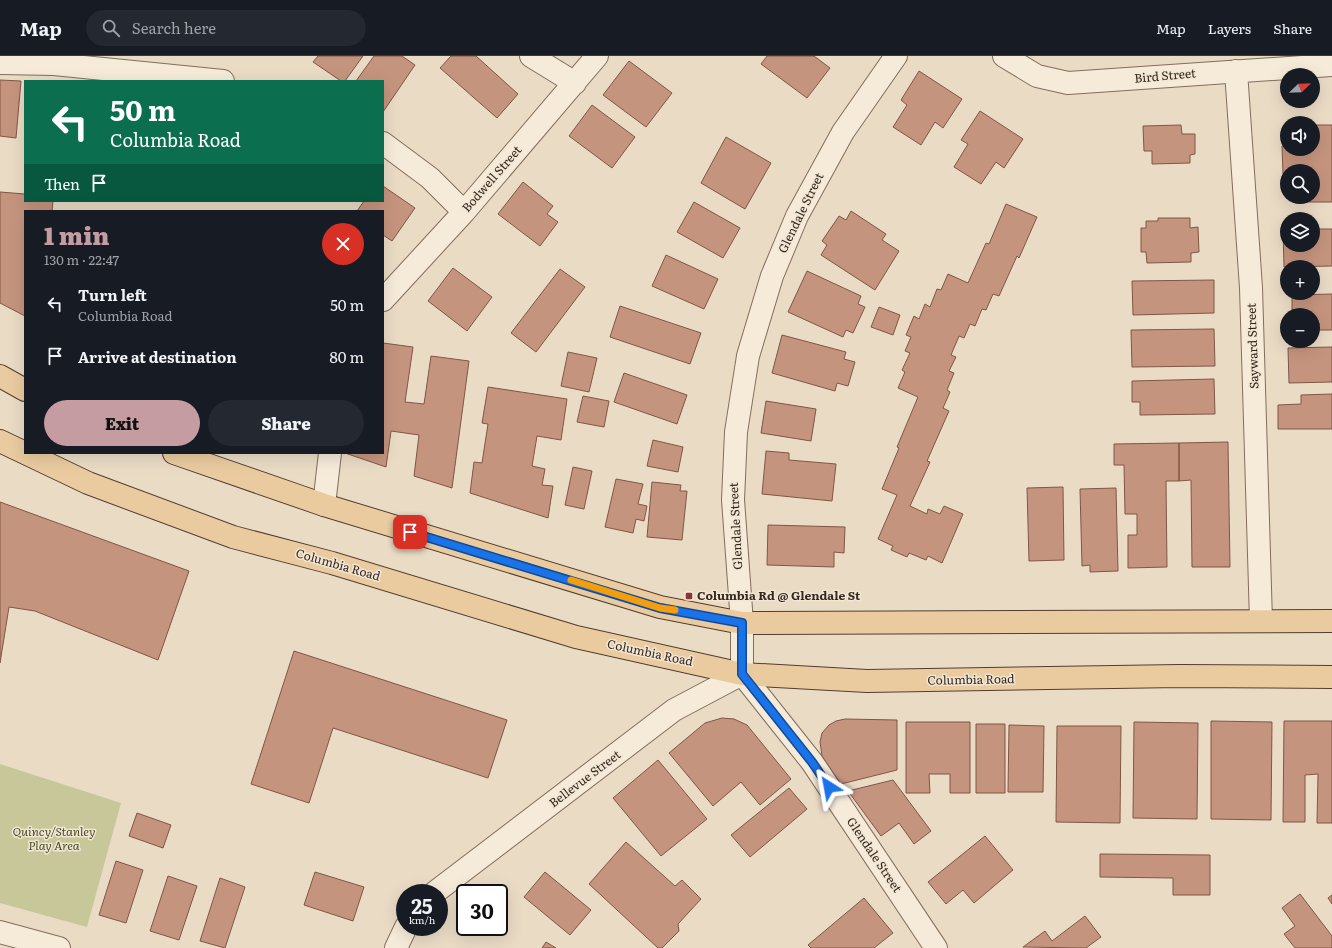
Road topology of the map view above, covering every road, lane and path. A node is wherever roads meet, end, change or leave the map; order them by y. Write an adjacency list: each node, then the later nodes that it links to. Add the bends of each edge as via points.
1 (531, 56): 9 (street)
2 (597, 56): 9 (street, Bodwell Street)
3 (896, 56): 23 (street, Glendale Street, via 842,132 797,216 772,276 748,356 736,432 733,500)
4 (1004, 56): 7 (street, Bird Street, via 1037,76 1068,83)
5 (0, 63): 8 (street, via 54,64)
6 (1332, 64): 7 (street, Bird Street)
7 (1236, 71): 21 (street, Sayward Street, via 1251,288)
8 (213, 80)
9 (575, 83): 11 (street, Bodwell Street)
10 (384, 144): 11 (street, via 430,178)
11 (464, 212): 12 (street, Bodwell Street)
12 (384, 299)
13 (0, 376): 14 (main road)
14 (24, 389)
15 (0, 441): 16 (main road, Columbia Road)
16 (24, 452)
17 (27, 454): 24 (main road, Columbia Road, via 88,483 233,537 332,563 576,637)
18 (177, 454): 20 (main road)
19 (330, 454): 20 (street)
20 (324, 505): 23 (main road, via 660,608)
21 (1262, 621): 22 (main road); 23 (main road)
22 (1332, 621)
23 (742, 623): 24 (street, Glendale Street)
24 (742, 674): 25 (main road, Columbia Road, via 867,681 1179,676); 26 (street, Bellevue Street, via 674,710); 29 (street, Glendale Street, via 812,762)
25 (1332, 677)
26 (446, 884)
27 (0, 932): 30 (street)
28 (402, 936): 31 (street)
29 (932, 946)
30 (60, 948)
31 (396, 948)

